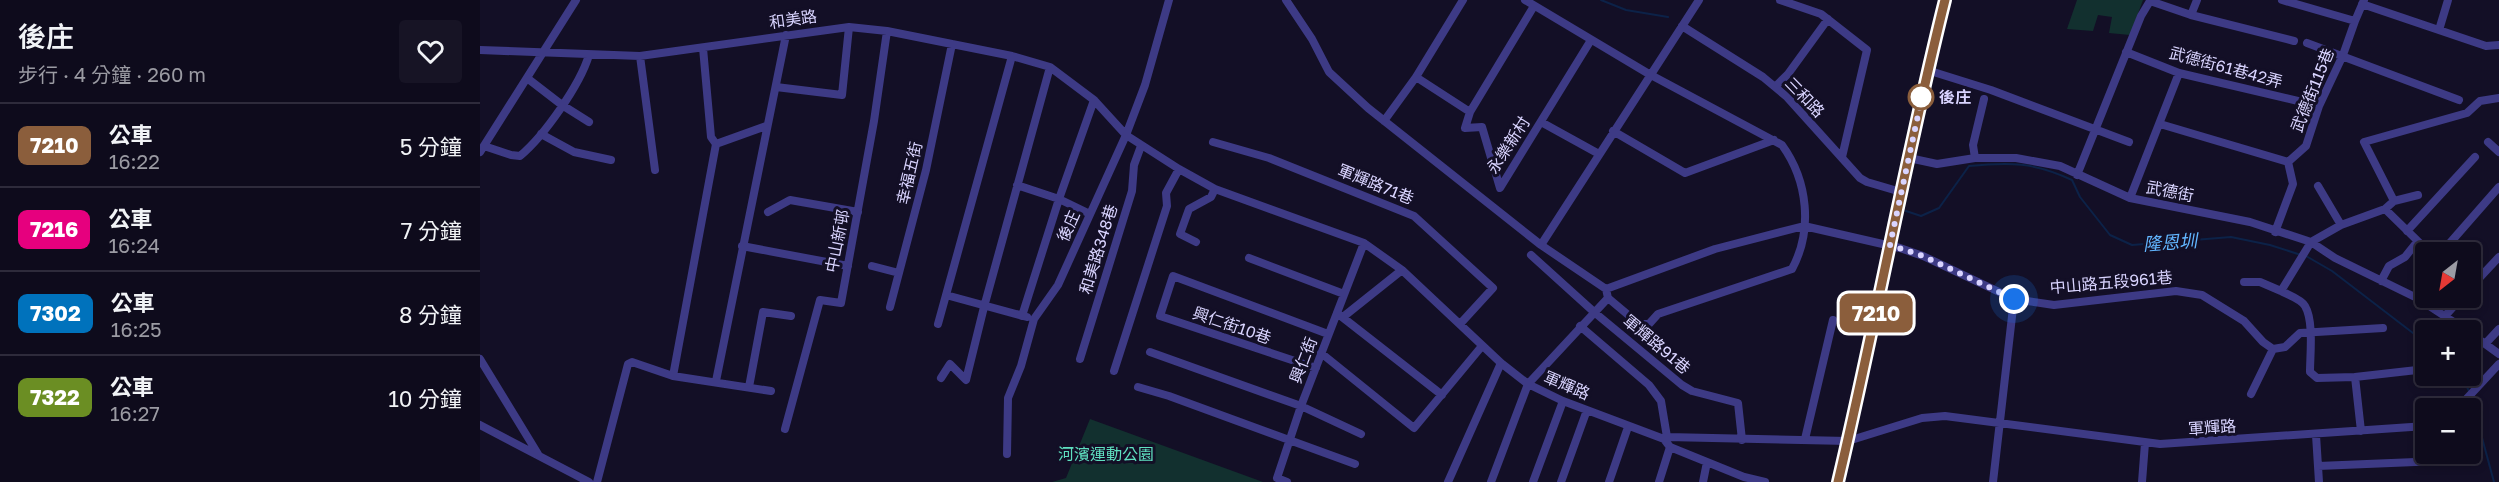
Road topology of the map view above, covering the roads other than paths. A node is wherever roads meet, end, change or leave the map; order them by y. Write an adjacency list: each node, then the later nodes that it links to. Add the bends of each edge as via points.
1 (576, 0): 30 (street)
2 (1169, 0): 58 (street, 後庄)
3 (1286, 0): 50 (street, via 1329,72)
4 (1463, 0): 39 (street)
5 (1525, 0): 13 (street)
6 (1699, 0): 17 (street)
7 (1780, 0): 15 (street)
8 (1945, 0): 36 (main road)
9 (2197, 0): 14 (street)
10 (2282, 0): 16 (street)
11 (2448, 0): 19 (street)
12 (2363, 2): 16 (street, 武德街115巷); 19 (street)
13 (1534, 6): 22 (street); 49 (street)
14 (2191, 15): 23 (street); 29 (street, via 2150,1)
15 (1828, 19): 42 (street); 68 (street, via 1867,50)
16 (2355, 21): 32 (street, 武德街115巷)
17 (1682, 26): 38 (street); 42 (street, 三和路)
18 (849, 27): 20 (street, 和美路); 21 (street, 和美路); 41 (street, via 842,94)
19 (2439, 30): 26 (street, via 2486,46)
20 (887, 32): 25 (street, 和美路); 88 (street, 中山新邨)
21 (786, 35): 27 (street, 和美路); 41 (street)
22 (1591, 40): 38 (street); 52 (street, 永樂新村)
23 (2294, 41)
24 (2307, 43): 32 (street)
25 (952, 44): 34 (street, 和美路); 109 (street, 幸福五街, via 926,170)
26 (2499, 45)
27 (703, 48): 33 (street, 和美路); 63 (street, via 711,137)
28 (480, 50): 30 (street, 和美路)
29 (2127, 52): 37 (street, 武德街61巷42弄); 55 (street)
30 (543, 53): 31 (street, 和美路); 40 (street)
31 (589, 55): 33 (street, 和美路); 47 (street)
32 (2343, 55): 46 (street); 48 (street, 武德街115巷)
33 (640, 56): 74 (street)
34 (1012, 56): 35 (street, 和美路); 116 (street)
35 (1050, 68): 45 (street, 和美路); 77 (street)
36 (1927, 70): 55 (street); 70 (main road)
37 (2179, 73): 48 (street, 武德街61巷42弄); 53 (street)
38 (1649, 75): 56 (street); 59 (street)
39 (1416, 77): 49 (street, 永樂新村); 50 (street)
40 (527, 78): 47 (street); 65 (street)
41 (776, 87): 54 (street)
42 (1775, 87): 68 (street, 三和路)
43 (2499, 98): 85 (street, via 2480,101 2467,113 2364,142)
44 (1984, 99): 71 (street, via 1973,145)
45 (1094, 100): 58 (street, 和美路); 84 (street, 後庄)
46 (2459, 100)
47 (562, 105): 51 (street); 57 (street)
48 (2319, 106): 73 (street, 武德街115巷, via 2306,146)
49 (1470, 112): 52 (street, 永樂新村, via 1465,128 1482,127 1500,188)
50 (1384, 121): 100 (street)
51 (588, 122)
52 (1541, 122): 67 (street)
53 (2160, 124): 73 (street); 83 (street)
54 (766, 126): 63 (street); 102 (street)
55 (2096, 129): 61 (street); 76 (street)
56 (1613, 131): 59 (street, via 1684,173); 67 (street)
57 (541, 134): 65 (street, via 520,156); 72 (street, via 574,152)
58 (1126, 135): 64 (street, 和美路); 89 (street, 後庄)
59 (1774, 140): 91 (street, via 1793,161 1806,210)
60 (1213, 142): 130 (street, 軍輝路71巷, via 1269,158 1414,216 1493,288)
61 (2129, 142)
62 (2488, 142): 66 (street)
63 (716, 144): 150 (street)
64 (1141, 146): 75 (street, 和美路); 144 (street, 和美路348巷, via 1134,165 1132,190)
65 (482, 149)
66 (2499, 152)
67 (1599, 154): 100 (street)
68 (1842, 157): 81 (street, 三和路, via 1867,182)
69 (2475, 157): 92 (street)
70 (1909, 158): 71 (street, 武德街, via 1937,165); 81 (main road)
71 (1975, 158): 76 (street, 武德街, via 2027,160 2060,166)
72 (611, 160)
73 (2288, 162): 93 (street, via 2293,184)
74 (655, 170)
75 (1179, 170): 80 (street, 軍輝路); 149 (street, via 1166,193 1167,206)
76 (2077, 175): 83 (street, 武德街)
77 (1017, 185): 84 (street); 118 (street)
78 (2318, 186): 90 (street)
79 (2499, 187): 97 (street)
80 (1215, 189): 94 (street, via 1211,197 1189,209 1183,225 1180,234); 98 (street, 軍輝路)
81 (1901, 192): 101 (main road)
82 (2418, 195): 85 (street)
83 (2130, 198): 93 (street, 武德街, via 2250,222)
84 (1059, 200): 89 (street); 124 (street, 後庄)
85 (2394, 201): 86 (street)
86 (2385, 209): 90 (street); 92 (street)
87 (768, 212): 88 (street, via 790,200)
88 (858, 212): 106 (street, 中山新邨)
89 (1090, 214): 126 (street, 後庄, via 1058,285)
90 (2341, 225): 95 (street)
91 (1804, 226): 101 (street); 114 (street, via 1716,249); 114 (street, via 1799,256 1792,269 1658,314 1649,324 1639,324)
92 (2407, 231): 96 (street)
93 (2275, 232): 95 (street, 武德街)
94 (1196, 242)
95 (2311, 242): 111 (street, 武德街); 113 (street)
96 (2417, 242)
97 (2451, 242)
98 (1364, 243): 108 (street, 軍輝路); 115 (street, 興仁街)
99 (2415, 244): 111 (street, via 2405,257 2389,266)
100 (1540, 245): 114 (street)
101 (1890, 245): 117 (street, 中山路五段961巷, via 1923,256); 176 (main road)
102 (742, 246): 106 (street); 153 (street)
103 (1531, 255): 121 (street, 軍輝路91巷)
104 (2499, 257): 110 (street)
105 (1249, 258): 115 (street)
106 (848, 266): 168 (street, 中山新邨, via 841,303 820,300)
107 (872, 266): 109 (street)
108 (1402, 270): 122 (street); 130 (street, 軍輝路)
109 (899, 273): 119 (street, 幸福五街)
110 (2481, 276)
111 (2381, 281): 125 (street, 武德街)
112 (2244, 282): 113 (street, via 2260,282)
113 (2281, 291): 134 (street, via 2305,305)
114 (1607, 293): 121 (street)
115 (1344, 294): 122 (street, 興仁街)
116 (946, 295): 118 (street); 129 (street)
117 (2014, 299): 139 (street, 中山路五段961巷, via 2054,305 2176,291 2202,295 2244,321); 164 (street)
118 (984, 306): 124 (street); 152 (street, via 966,380 950,364)
119 (890, 307)
120 (2452, 308): 125 (street)
121 (1594, 312): 131 (street); 173 (street, 軍輝路91巷, via 1682,385 1738,403)
122 (1340, 315): 135 (street, 興仁街); 159 (street)
123 (791, 316): 155 (street, via 763,312)
124 (1022, 316): 126 (street)
125 (2445, 316): 128 (street, 武德街)
126 (1034, 319): 179 (street, 後庄, via 1008,398)
127 (1833, 320): 174 (street)
128 (2451, 320)
129 (938, 324)
130 (1460, 324): 138 (street, 軍輝路)
131 (1580, 326): 154 (street); 175 (street, via 1649,385 1661,401)
132 (2383, 328): 134 (street)
133 (2499, 329): 137 (street)
134 (2310, 333): 139 (street, via 2300,333 2285,346); 151 (street, via 2313,376)
135 (1328, 334): 141 (street, 興仁街); 147 (street, 興仁街10巷, via 1173,276 1160,316)
136 (2481, 340): 137 (street)
137 (2486, 343): 142 (street)
138 (1482, 346): 145 (street, 軍輝路); 159 (street)
139 (2273, 350): 158 (street)
140 (1150, 352): 162 (street)
141 (1321, 353): 147 (street, 興仁街); 159 (street, via 1414,428)
142 (2499, 354)
143 (480, 359): 178 (street)
144 (1080, 359)
145 (1501, 363): 154 (street, 軍輝路); 188 (street)
146 (2499, 364): 160 (street)
147 (1316, 368): 162 (street, 興仁街)
148 (2415, 370): 151 (street)
149 (1114, 371)
150 (673, 376): 153 (street); 186 (street, via 632,362 625,367)
151 (2355, 377): 169 (street)
152 (941, 378)
153 (716, 381): 155 (street)
154 (1528, 384): 161 (street, 軍輝路); 189 (street)
155 (749, 387): 157 (street)
156 (1138, 387): 172 (street)
157 (771, 391)
158 (2251, 394)
159 (1442, 395)
160 (2467, 398)
161 (1563, 401): 163 (street, 軍輝路); 190 (street)
162 (1301, 406): 170 (street); 172 (street, 興仁街)
163 (1587, 410): 166 (street, 軍輝路); 191 (street)
164 (2000, 423): 176 (street, 軍輝路, via 1945,416 1922,418); 177 (street, 軍輝路); 197 (street)
165 (480, 425): 178 (street)
166 (1628, 426): 175 (street, 軍輝路); 192 (street)
167 (2415, 427): 169 (street, 軍輝路)
168 (785, 429)
169 (2361, 431): 171 (street, 軍輝路)
170 (1361, 434)
171 (2316, 435): 177 (street, 軍輝路, via 2188,444); 183 (street)
172 (1289, 440): 182 (street); 187 (street, 興仁街, via 1277,478)
173 (1742, 440): 174 (street, 軍輝路); 175 (street, 軍輝路)
174 (1805, 440): 176 (street, 軍輝路)
175 (1667, 441): 180 (street); 193 (street)
176 (1848, 441): 196 (main road)
177 (2145, 443): 198 (street)
178 (538, 454): 185 (street)
179 (1007, 454)
180 (1707, 462): 184 (street); 194 (street)
181 (2415, 462): 183 (street)
182 (1355, 464)
183 (2318, 466): 199 (street)
184 (1744, 479): 195 (street)
185 (589, 482)
186 (597, 482)
187 (1287, 482)
188 (1448, 482)
189 (1491, 482)
190 (1533, 482)
191 (1562, 482)
192 (1609, 482)
193 (1659, 482)
194 (1703, 482)
195 (1765, 482)
196 (1838, 482)
197 (1994, 482)
198 (2142, 482)
199 (2319, 482)

